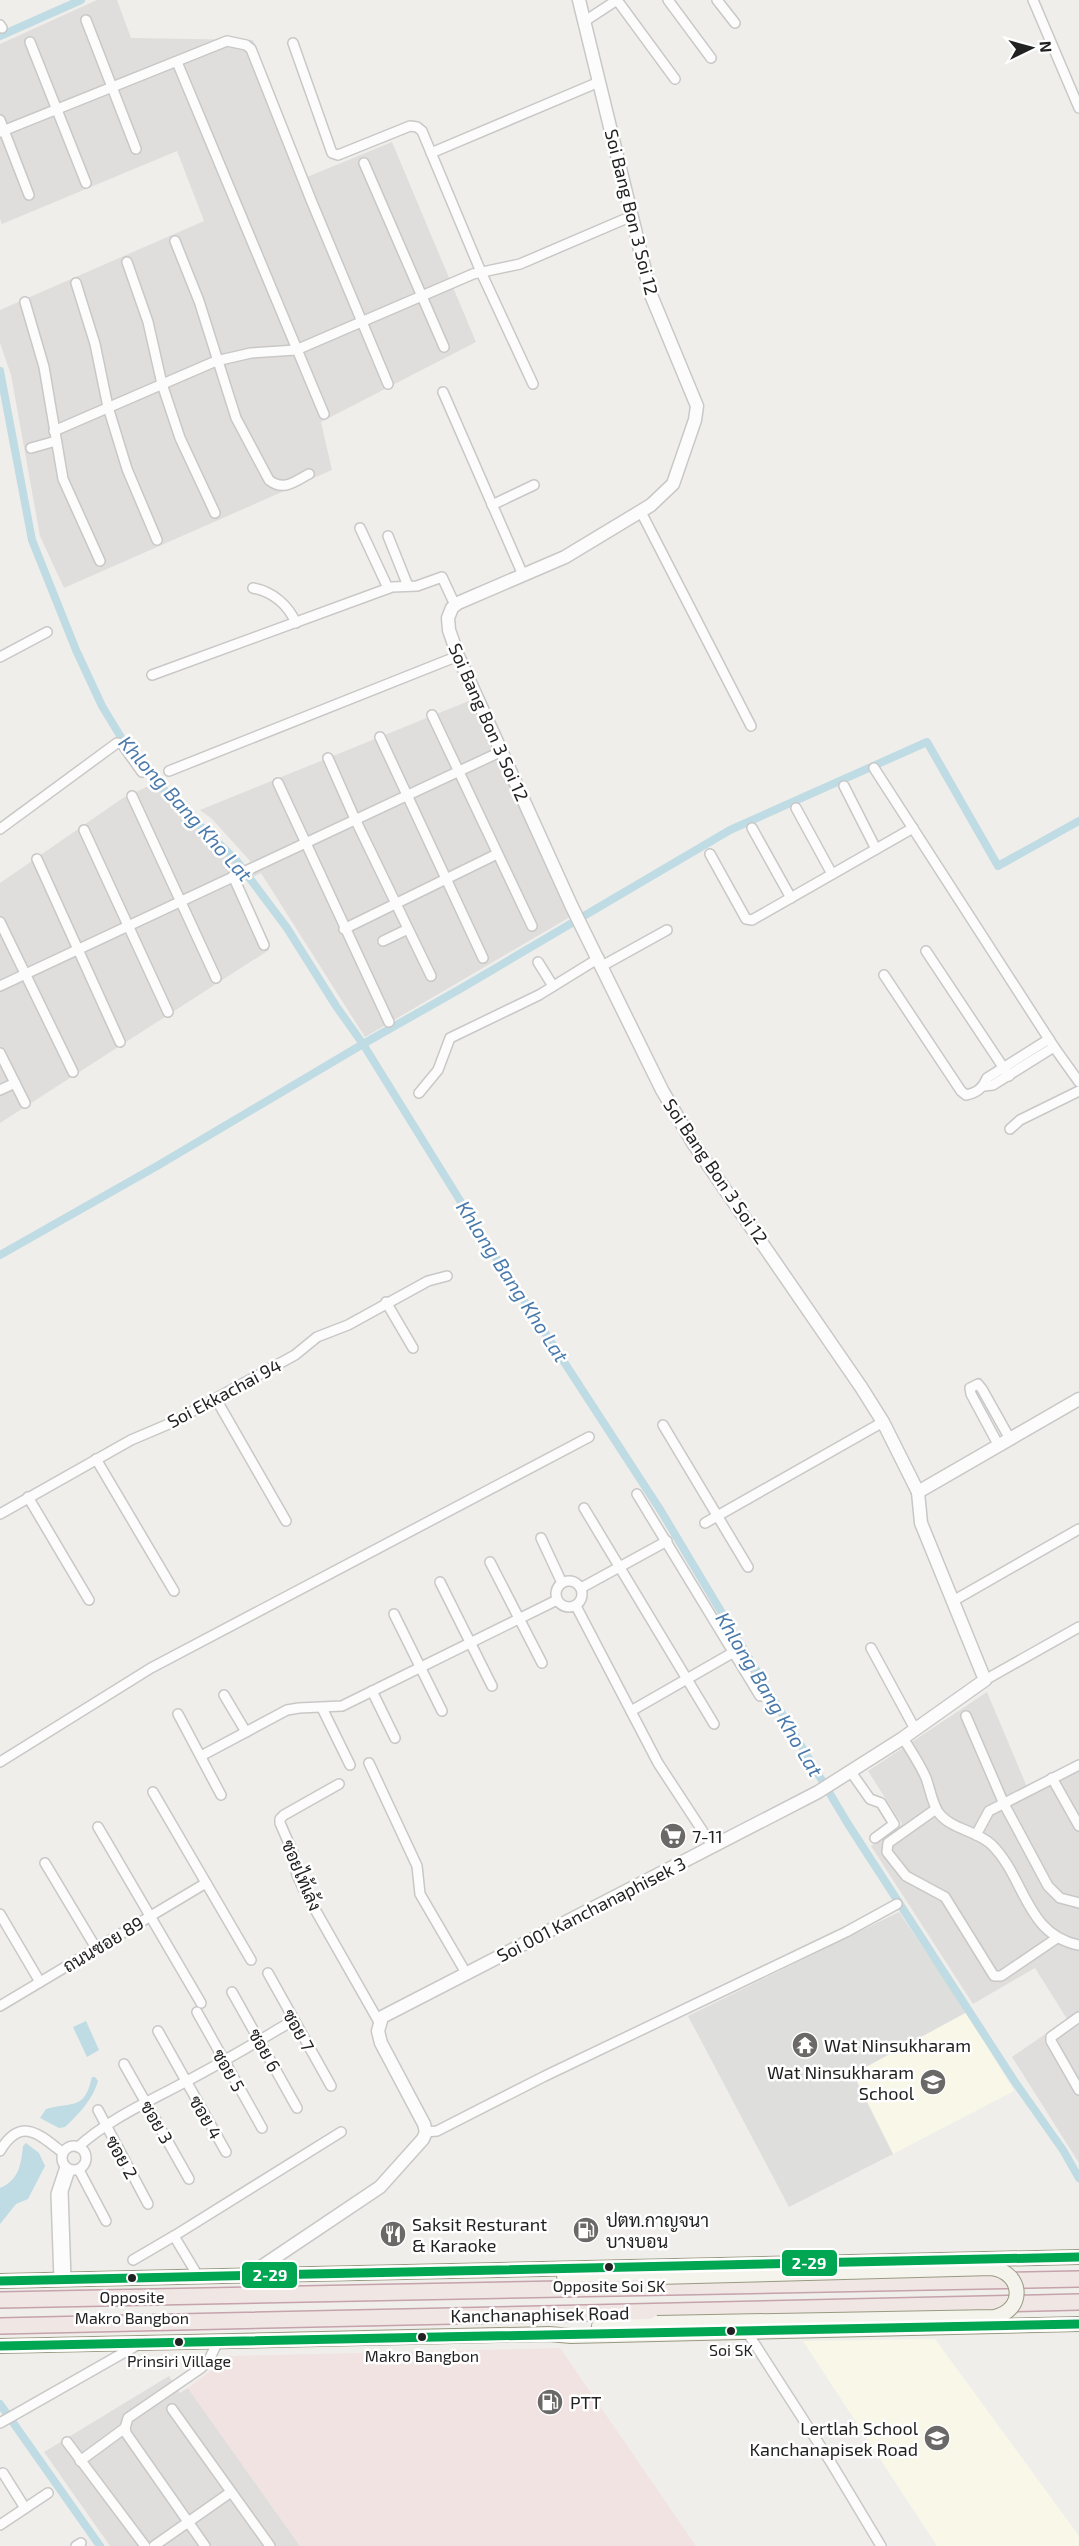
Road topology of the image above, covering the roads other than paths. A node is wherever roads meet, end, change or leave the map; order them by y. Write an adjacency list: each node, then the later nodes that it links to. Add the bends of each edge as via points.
1 (579, 0): 7 (street, Soi Bang Bon 3 Soi 12)
2 (618, 0): 7 (street); 13 (street)
3 (668, 0): 11 (street)
4 (717, 0): 8 (street)
5 (1033, 0): 16 (street)
6 (86, 20): 15 (street)
7 (585, 21): 14 (street, Soi Bang Bon 3 Soi 12)
8 (735, 23)
9 (30, 42): 17 (street)
10 (293, 42): 21 (street, via 332,153 410,126 422,131)
11 (711, 58)
12 (177, 62): 15 (street); 32 (street, via 227,41 251,49); 34 (street)
13 (675, 79)
14 (599, 82): 21 (street); 25 (street, Soi Bang Bon 3 Soi 12)
15 (112, 88): 17 (street); 20 (street)
16 (1079, 108)
17 (57, 110): 19 (street); 23 (street)
18 (0, 120): 19 (street)
19 (2, 131): 24 (street)
20 (136, 149)
21 (431, 153): 28 (street)
22 (364, 163): 30 (street)
23 (86, 183)
24 (29, 195)
25 (632, 216): 28 (street, via 520,264); 48 (street, Soi Bang Bon 3 Soi 12, via 651,295 697,406 674,484)
26 (176, 241): 35 (street)
27 (127, 262): 36 (street, via 148,322)
28 (481, 272): 30 (street); 38 (street)
29 (76, 283): 40 (street, via 96,344)
30 (422, 296): 32 (street); 33 (street)
31 (25, 302): 42 (street, via 44,367)
32 (363, 321): 34 (street); 37 (street)
33 (444, 347)
34 (296, 350): 35 (street, via 251,353); 41 (street)
35 (216, 361): 36 (street); 45 (street, via 236,418 269,480 285,486)
36 (162, 384): 40 (street); 49 (street, via 180,438)
37 (388, 384)
38 (533, 384)
39 (443, 392): 47 (street)
40 (108, 407): 42 (street); 52 (street, via 127,469)
41 (324, 414)
42 (54, 430): 43 (street)
43 (56, 441): 44 (street); 53 (street, via 63,479)
44 (31, 448)
45 (309, 474)
46 (534, 485): 47 (street)
47 (492, 505): 54 (street)
48 (641, 512): 54 (street, Soi Bang Bon 3 Soi 12, via 565,557); 65 (street)
49 (215, 513)
50 (360, 528): 57 (street)
51 (388, 536): 55 (street)
52 (157, 540)
53 (100, 561)
54 (523, 575): 58 (street, Soi Bang Bon 3 Soi 12)
55 (408, 586): 57 (street); 58 (street, via 442,577)
56 (253, 588): 59 (street, via 264,590 288,607)
57 (388, 588): 59 (street)
58 (455, 605): 61 (street, Soi Bang Bon 3 Soi 12, via 449,624)
59 (296, 623): 63 (street)
60 (47, 632): 62 (street)
61 (458, 656): 67 (street, Soi Bang Bon 3 Soi 12); 70 (street)
62 (0, 657)
63 (152, 675)
64 (432, 714): 71 (street)
65 (751, 726)
66 (380, 737): 75 (street)
67 (500, 752): 71 (street); 106 (street, Soi Bang Bon 3 Soi 12)
68 (328, 758): 78 (street)
69 (874, 768): 80 (street)
70 (169, 771)
71 (458, 771): 75 (street); 85 (street)
72 (142, 772): 81 (street, via 122,744 117,743)
73 (278, 783): 83 (street)
74 (844, 786): 84 (street)
75 (406, 795): 78 (street); 90 (street)
76 (132, 796): 92 (street)
77 (796, 808): 89 (street)
78 (355, 819): 83 (street); 93 (street)
79 (752, 828): 91 (street)
80 (913, 828): 84 (street); 116 (street)
81 (0, 829)
82 (84, 830): 95 (street)
83 (304, 843): 88 (street); 97 (street)
84 (876, 849): 89 (street)
85 (498, 854): 90 (street); 96 (street)
86 (710, 854): 91 (street, via 746,919 752,920)
87 (37, 859): 102 (street)
88 (236, 874): 92 (street); 101 (street)
89 (832, 874): 91 (street)
90 (446, 879): 93 (street); 104 (street)
91 (791, 898)
92 (180, 901): 95 (street); 110 (street)
93 (396, 904): 97 (street); 98 (street)
94 (0, 922): 107 (street)
95 (128, 926): 102 (street); 113 (street)
96 (532, 926)
97 (344, 929): 114 (street)
98 (408, 930): 100 (street); 109 (street)
99 (667, 930): 106 (street)
100 (383, 941)
101 (264, 945)
102 (77, 950): 107 (street); 115 (street)
103 (926, 951): 119 (street)
104 (483, 958)
105 (538, 962): 112 (street)
106 (601, 962): 112 (street); 132 (street, Soi Bang Bon 3 Soi 12, via 674,1112)
107 (25, 975): 111 (street); 118 (street)
108 (884, 975): 119 (street, via 966,1095 993,1085)
109 (431, 976)
110 (216, 978)
111 (0, 986)
112 (553, 986): 124 (street, via 450,1038 438,1070)
113 (168, 1012)
114 (389, 1022)
115 (120, 1042)
116 (1051, 1043): 119 (street); 120 (street)
117 (0, 1053): 121 (street)
118 (73, 1072)
119 (1006, 1072)
120 (1079, 1082)
121 (15, 1083): 122 (street); 125 (street)
122 (0, 1090)
123 (1079, 1091): 126 (street, via 1020,1120)
124 (418, 1093)
125 (25, 1103)
126 (1011, 1129)
127 (447, 1276): 128 (street, Soi Ekkachai 94)
128 (387, 1302): 129 (street); 130 (street, Soi Ekkachai 94, via 348,1325 317,1337 295,1355)
129 (413, 1348)
130 (216, 1399): 136 (street, Soi Ekkachai 94); 143 (street)
131 (1079, 1399): 135 (street)
132 (883, 1422): 137 (street, Soi Bang Bon 3 Soi 12); 142 (street)
133 (663, 1425): 142 (street)
134 (589, 1437): 184 (street, via 151,1668)
135 (1004, 1442): 135 (street, via 982,1389 973,1385 971,1394); 137 (street)
136 (96, 1460): 139 (street, Soi Ekkachai 94); 154 (street)
137 (918, 1492): 157 (street, via 921,1522)
138 (637, 1494): 147 (street)
139 (28, 1497): 141 (street, Soi Ekkachai 94); 155 (street)
140 (584, 1508): 149 (street)
141 (0, 1514)
142 (718, 1515): 144 (street); 150 (street)
143 (286, 1521)
144 (705, 1523)
145 (1079, 1529): 157 (street)
146 (541, 1538): 152 (street)
147 (667, 1541): 149 (street); 164 (street)
148 (490, 1563): 160 (street)
149 (621, 1567): 153 (street); 167 (street)
150 (748, 1567)
151 (440, 1582): 162 (street)
152 (562, 1583): 153 (street, via 574,1582); 156 (street, via 556,1592)
153 (581, 1588): 158 (street, via 582,1596)
154 (174, 1591)
155 (89, 1600)
156 (557, 1600): 158 (street, via 565,1607); 160 (street)
157 (953, 1601): 168 (street)
158 (576, 1606): 175 (street)
159 (394, 1614): 166 (street)
160 (519, 1618): 162 (street); 165 (street)
161 (1079, 1627): 168 (street)
162 (471, 1642): 166 (street); 169 (street)
163 (871, 1648): 179 (street)
164 (734, 1652): 167 (street); 172 (street)
165 (542, 1664)
166 (421, 1667): 170 (street); 174 (street)
167 (688, 1679): 175 (street); 178 (street)
168 (985, 1680): 179 (street, Soi 001 Kanchanaphisek 3)
169 (492, 1686)
170 (372, 1691): 173 (street, via 342,1706); 181 (street)
171 (225, 1695): 180 (street)
172 (760, 1696)
173 (322, 1708): 180 (street, via 287,1710); 186 (street)
174 (442, 1711)
175 (631, 1711): 199 (street, via 658,1763)
176 (178, 1714): 183 (street)
177 (966, 1716): 193 (street)
178 (714, 1724)
179 (915, 1729): 182 (street, Soi 001 Kanchanaphisek 3)
180 (246, 1732): 183 (street)
181 (395, 1738)
182 (903, 1738): 188 (street, Soi 001 Kanchanaphisek 3); 194 (street, via 926,1778)
183 (201, 1756): 192 (street)
184 (0, 1762)
185 (369, 1763): 211 (street, via 417,1866 420,1894)
186 (350, 1765)
187 (1079, 1765): 189 (street)
188 (851, 1773): 198 (street, via 870,1799 881,1803 894,1824); 199 (street, Soi 001 Kanchanaphisek 3)
189 (1053, 1778): 193 (street); 195 (street)
190 (339, 1784): 217 (street, ซอยไท้เล้ง, via 279,1819 304,1890)
191 (153, 1792): 201 (street)
192 (221, 1795)
193 (1004, 1804): 197 (street, via 986,1815); 202 (street, via 1048,1886 1060,1898)
194 (936, 1809): 197 (street, via 945,1820); 206 (street, via 888,1843 886,1852 906,1876 945,1897 994,1976 1001,1976)
195 (1079, 1826)
196 (98, 1827): 205 (street, ซอย 5)
197 (976, 1834): 206 (street, via 994,1847 1040,1923)
198 (875, 1838)
199 (713, 1847): 211 (street, Soi 001 Kanchanaphisek 3)
200 (45, 1863): 208 (street)
201 (206, 1883): 205 (street, ถนนซอย 89); 209 (street)
202 (1079, 1903)
203 (897, 1904): 231 (street, via 437,2131)
204 (0, 1914): 212 (street)
205 (149, 1917): 208 (street, ถนนซอย 89); 220 (street, ซอย 5)
206 (1057, 1938): 207 (street)
207 (1079, 1945)
208 (96, 1948): 212 (street, ถนนซอย 89)
209 (251, 1960)
210 (268, 1973): 216 (street, ซอย 7)
211 (466, 1973): 217 (street, Soi 001 Kanchanaphisek 3, via 386,2014)
212 (40, 1982): 214 (street, ถนนซอย 89)
213 (232, 1992): 219 (street, ซอย 6)
214 (0, 2006)
215 (1079, 2017): 224 (street, via 1051,2037)
216 (294, 2020): 219 (street); 223 (street, ซอย 7)
217 (379, 2022): 231 (street, via 381,2043)
218 (158, 2031): 222 (street, ซอย 4)
219 (259, 2040): 220 (street); 226 (street, ซอย 6)
220 (224, 2061): 222 (street); 229 (street, ซอย 5)
221 (124, 2064): 225 (street, ซอย 3)
222 (186, 2082): 225 (street); 234 (street, ซอย 4)
223 (331, 2086)
224 (1079, 2090)
225 (145, 2102): 228 (street); 237 (street, ซอย 3)
226 (297, 2108)
227 (98, 2110): 228 (street, ซอย 2)
228 (105, 2126): 233 (street); 238 (street, ซอย 2)
229 (262, 2128)
230 (341, 2132): 240 (street)
231 (426, 2132): 244 (street, via 380,2187)
232 (2, 2143): 235 (street, via 31,2130)
233 (78, 2147): 235 (street); 236 (street, via 86,2156 85,2164)
234 (226, 2152)
235 (63, 2153): 236 (street, via 62,2160)
236 (71, 2169): 239 (street); 247 (street, via 56,2194)
237 (189, 2179)
238 (148, 2204)
239 (106, 2221)
240 (174, 2236): 242 (street); 245 (street)
241 (1079, 2257): 243 (main road)
242 (133, 2260)
243 (530, 2269): 244 (main road); 254 (main road, bridge, via 573,2277 657,2277 992,2268 1011,2276 1017,2294 1012,2308 994,2317 657,2323)
244 (249, 2275): 245 (main road)
245 (198, 2276): 247 (main road)
246 (1079, 2279): 249 (highway, Kanchanaphisek Road)
247 (62, 2280): 248 (main road)
248 (0, 2281)
249 (0, 2300)
250 (1079, 2302): 252 (highway, Kanchanaphisek Road)
251 (1079, 2324): 253 (main road)
252 (0, 2326)
253 (747, 2332): 254 (main road); 273 (street)
254 (549, 2334): 255 (main road)
255 (218, 2341): 256 (main road); 260 (street, via 201,2368 128,2418)
256 (139, 2344): 257 (main road); 259 (street)
257 (3, 2346)
258 (172, 2409): 264 (street)
259 (2, 2422)
260 (125, 2428): 262 (street); 267 (street)
261 (67, 2442): 262 (street)
262 (80, 2461): 269 (street)
263 (3, 2473): 266 (street)
264 (231, 2492): 267 (street); 272 (street)
265 (48, 2493): 266 (street)
266 (25, 2508): 268 (street)
267 (189, 2522): 270 (street); 271 (street)
268 (0, 2525)
269 (145, 2546)
270 (154, 2546)
271 (206, 2546)
272 (270, 2546)
273 (881, 2546)

